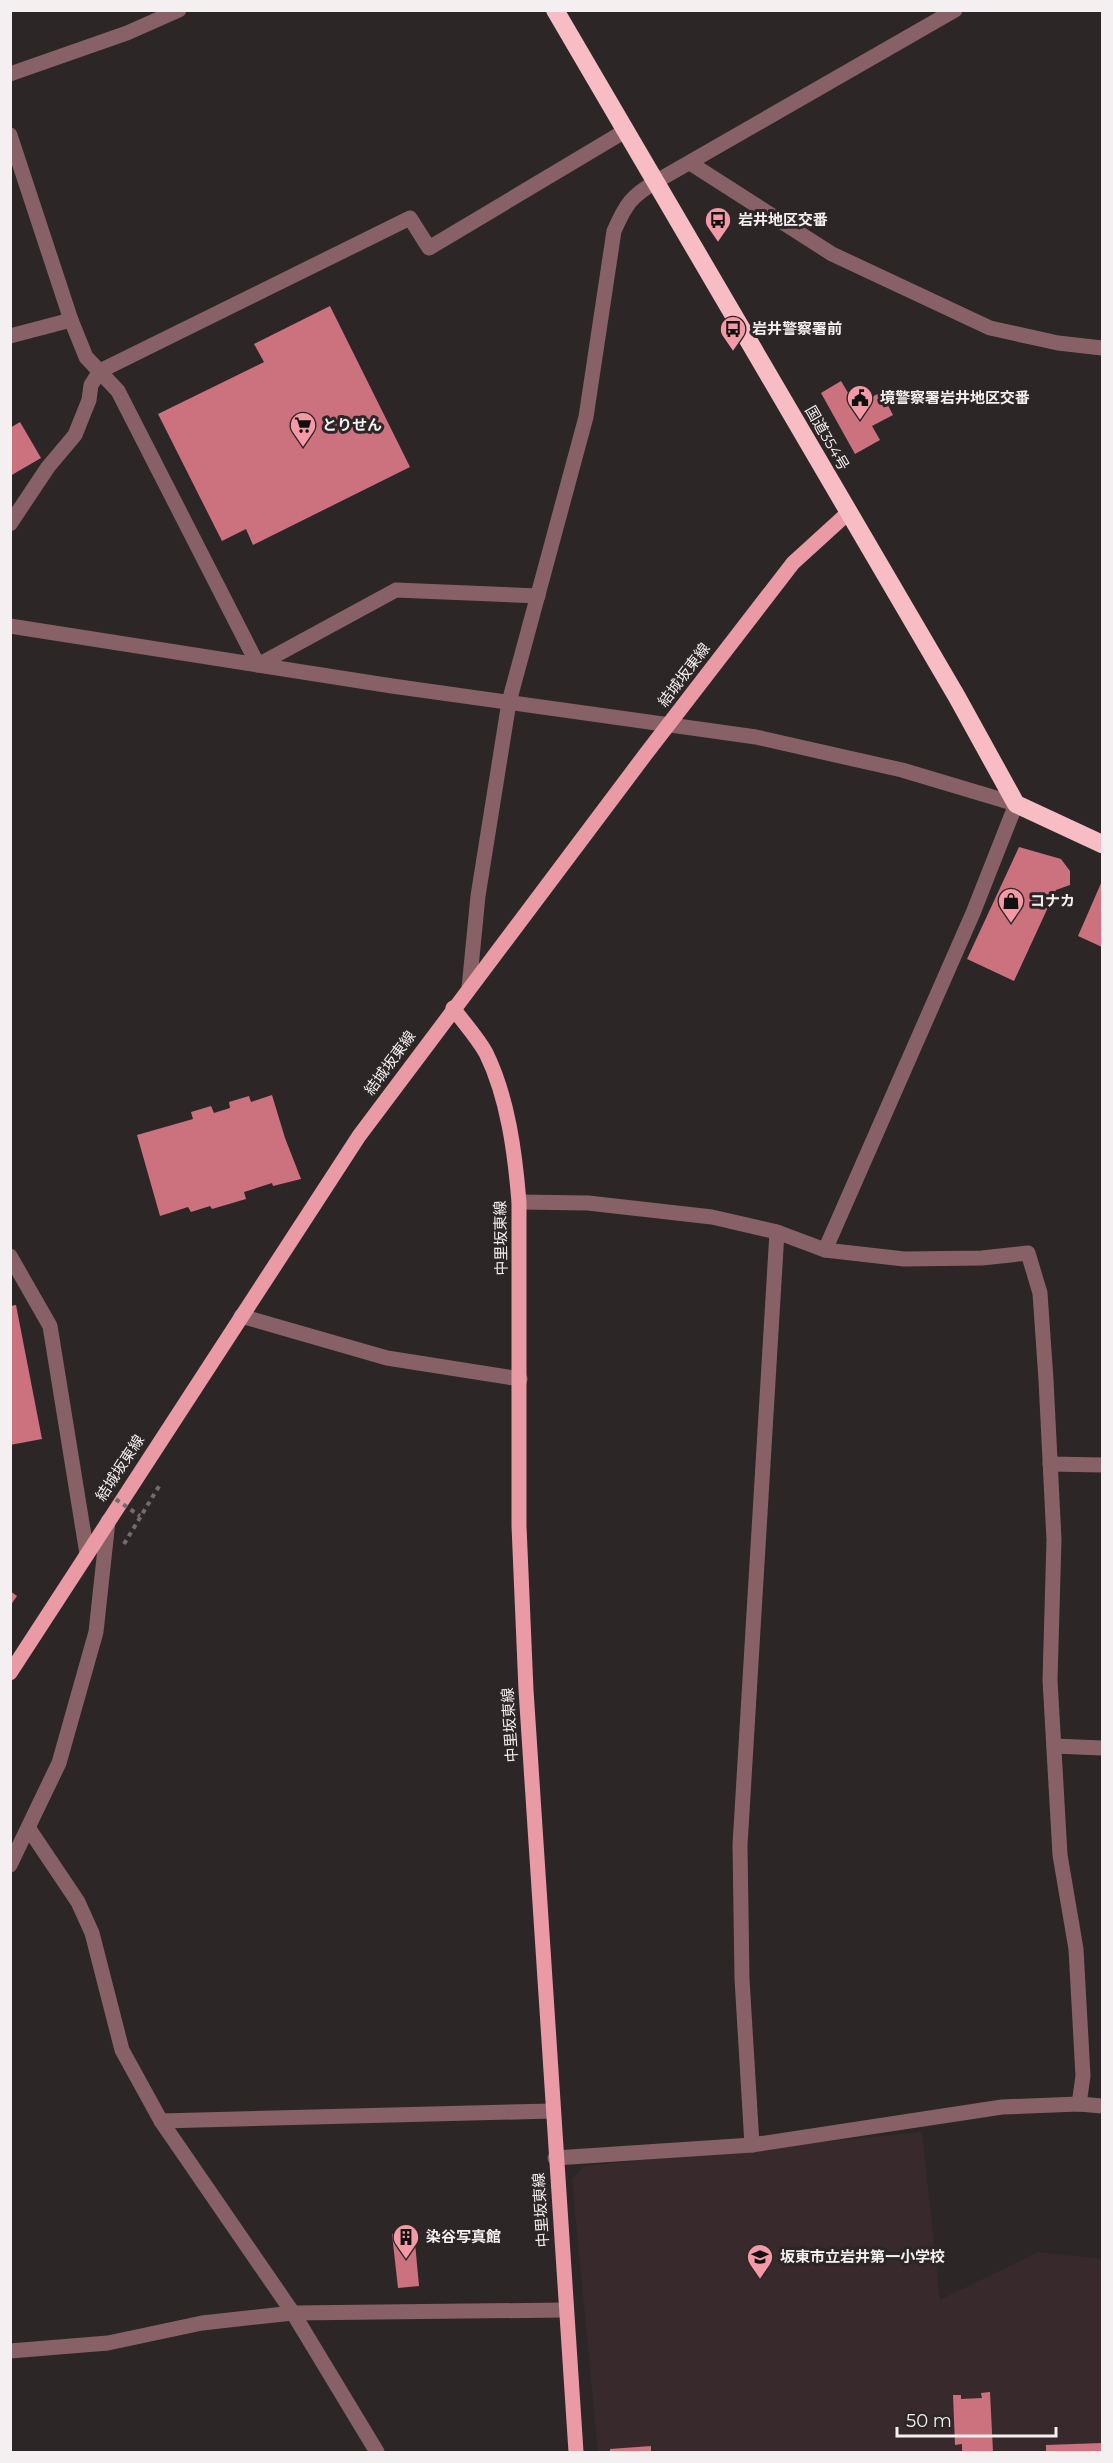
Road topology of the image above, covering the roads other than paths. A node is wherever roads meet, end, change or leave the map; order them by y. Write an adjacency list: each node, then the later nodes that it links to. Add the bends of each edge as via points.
1 (179, 10): 4 (street, via 127,33)
2 (555, 10): 5 (highway, 国道354号)
3 (955, 10): 7 (street)
4 (10, 74)
5 (625, 130): 8 (highway, 国道354号); 12 (street, via 429,248 410,218)
6 (10, 135): 9 (street)
7 (690, 163): 8 (street); 11 (street, via 832,254 990,328)
8 (657, 180): 13 (highway, 国道354号); 15 (street, via 626,203 614,231 586,417)
9 (71, 320): 10 (street); 12 (street, via 86,357)
10 (10, 336)
11 (1102, 348)
12 (100, 371): 14 (street, via 91,385 75,435 48,467); 17 (street, via 118,391 137,425)
13 (849, 512): 19 (main road, 結城坂東線, via 804,551); 20 (highway, 国道354号)
14 (10, 525)
15 (538, 596): 17 (street, via 396,590); 18 (street)
16 (13, 630): 17 (street)
17 (258, 665): 18 (street)
18 (509, 702): 19 (street); 22 (street, via 480,886)
19 (669, 724): 20 (street, via 813,749 902,770); 22 (main road, 結城坂東線)
20 (1016, 804): 21 (highway); 26 (street, via 973,913)
21 (1102, 844)
22 (469, 988): 23 (main road, 結城坂東線)
23 (453, 1008): 24 (main road, 中里坂東線, via 490,1063 515,1158); 28 (main road, 結城坂東線, via 359,1136)
24 (519, 1202): 25 (street, via 588,1203 712,1217); 29 (main road, 中里坂東線)
25 (777, 1232): 26 (street); 43 (street, via 740,1845 742,1979)
26 (825, 1250): 30 (street, via 904,1259 1028,1253 1040,1293)
27 (10, 1256): 33 (street, via 50,1326)
28 (241, 1316): 29 (street, via 387,1358); 32 (main road, 結城坂東線)
29 (520, 1379): 41 (main road, 中里坂東線, via 519,1526 526,1690)
30 (1050, 1464): 31 (street); 35 (street, via 1054,1540 1050,1605)
31 (1102, 1465)
32 (108, 1521): 33 (main road, 結城坂東線); 37 (street, via 96,1632 59,1762)
33 (87, 1554): 34 (main road, 結城坂東線)
34 (10, 1673)
35 (1053, 1746): 36 (street); 39 (street, via 1060,1855 1076,1949 1083,2076)
36 (1102, 1748)
37 (29, 1829): 38 (street); 42 (street, via 78,1902 92,1933 122,2050)
38 (10, 1865)
39 (1079, 2104): 40 (street); 43 (street, via 1002,2107)
40 (1102, 2106)
41 (552, 2111): 42 (street); 44 (main road, 中里坂東線)
42 (161, 2121): 46 (street)
43 (752, 2145): 44 (street)
44 (555, 2158): 45 (main road, 中里坂東線)
45 (565, 2310): 46 (street); 49 (main road, 中里坂東線)
46 (293, 2313): 47 (street, via 202,2324 108,2343); 48 (street)
47 (10, 2351)
48 (377, 2452)
49 (576, 2452)

